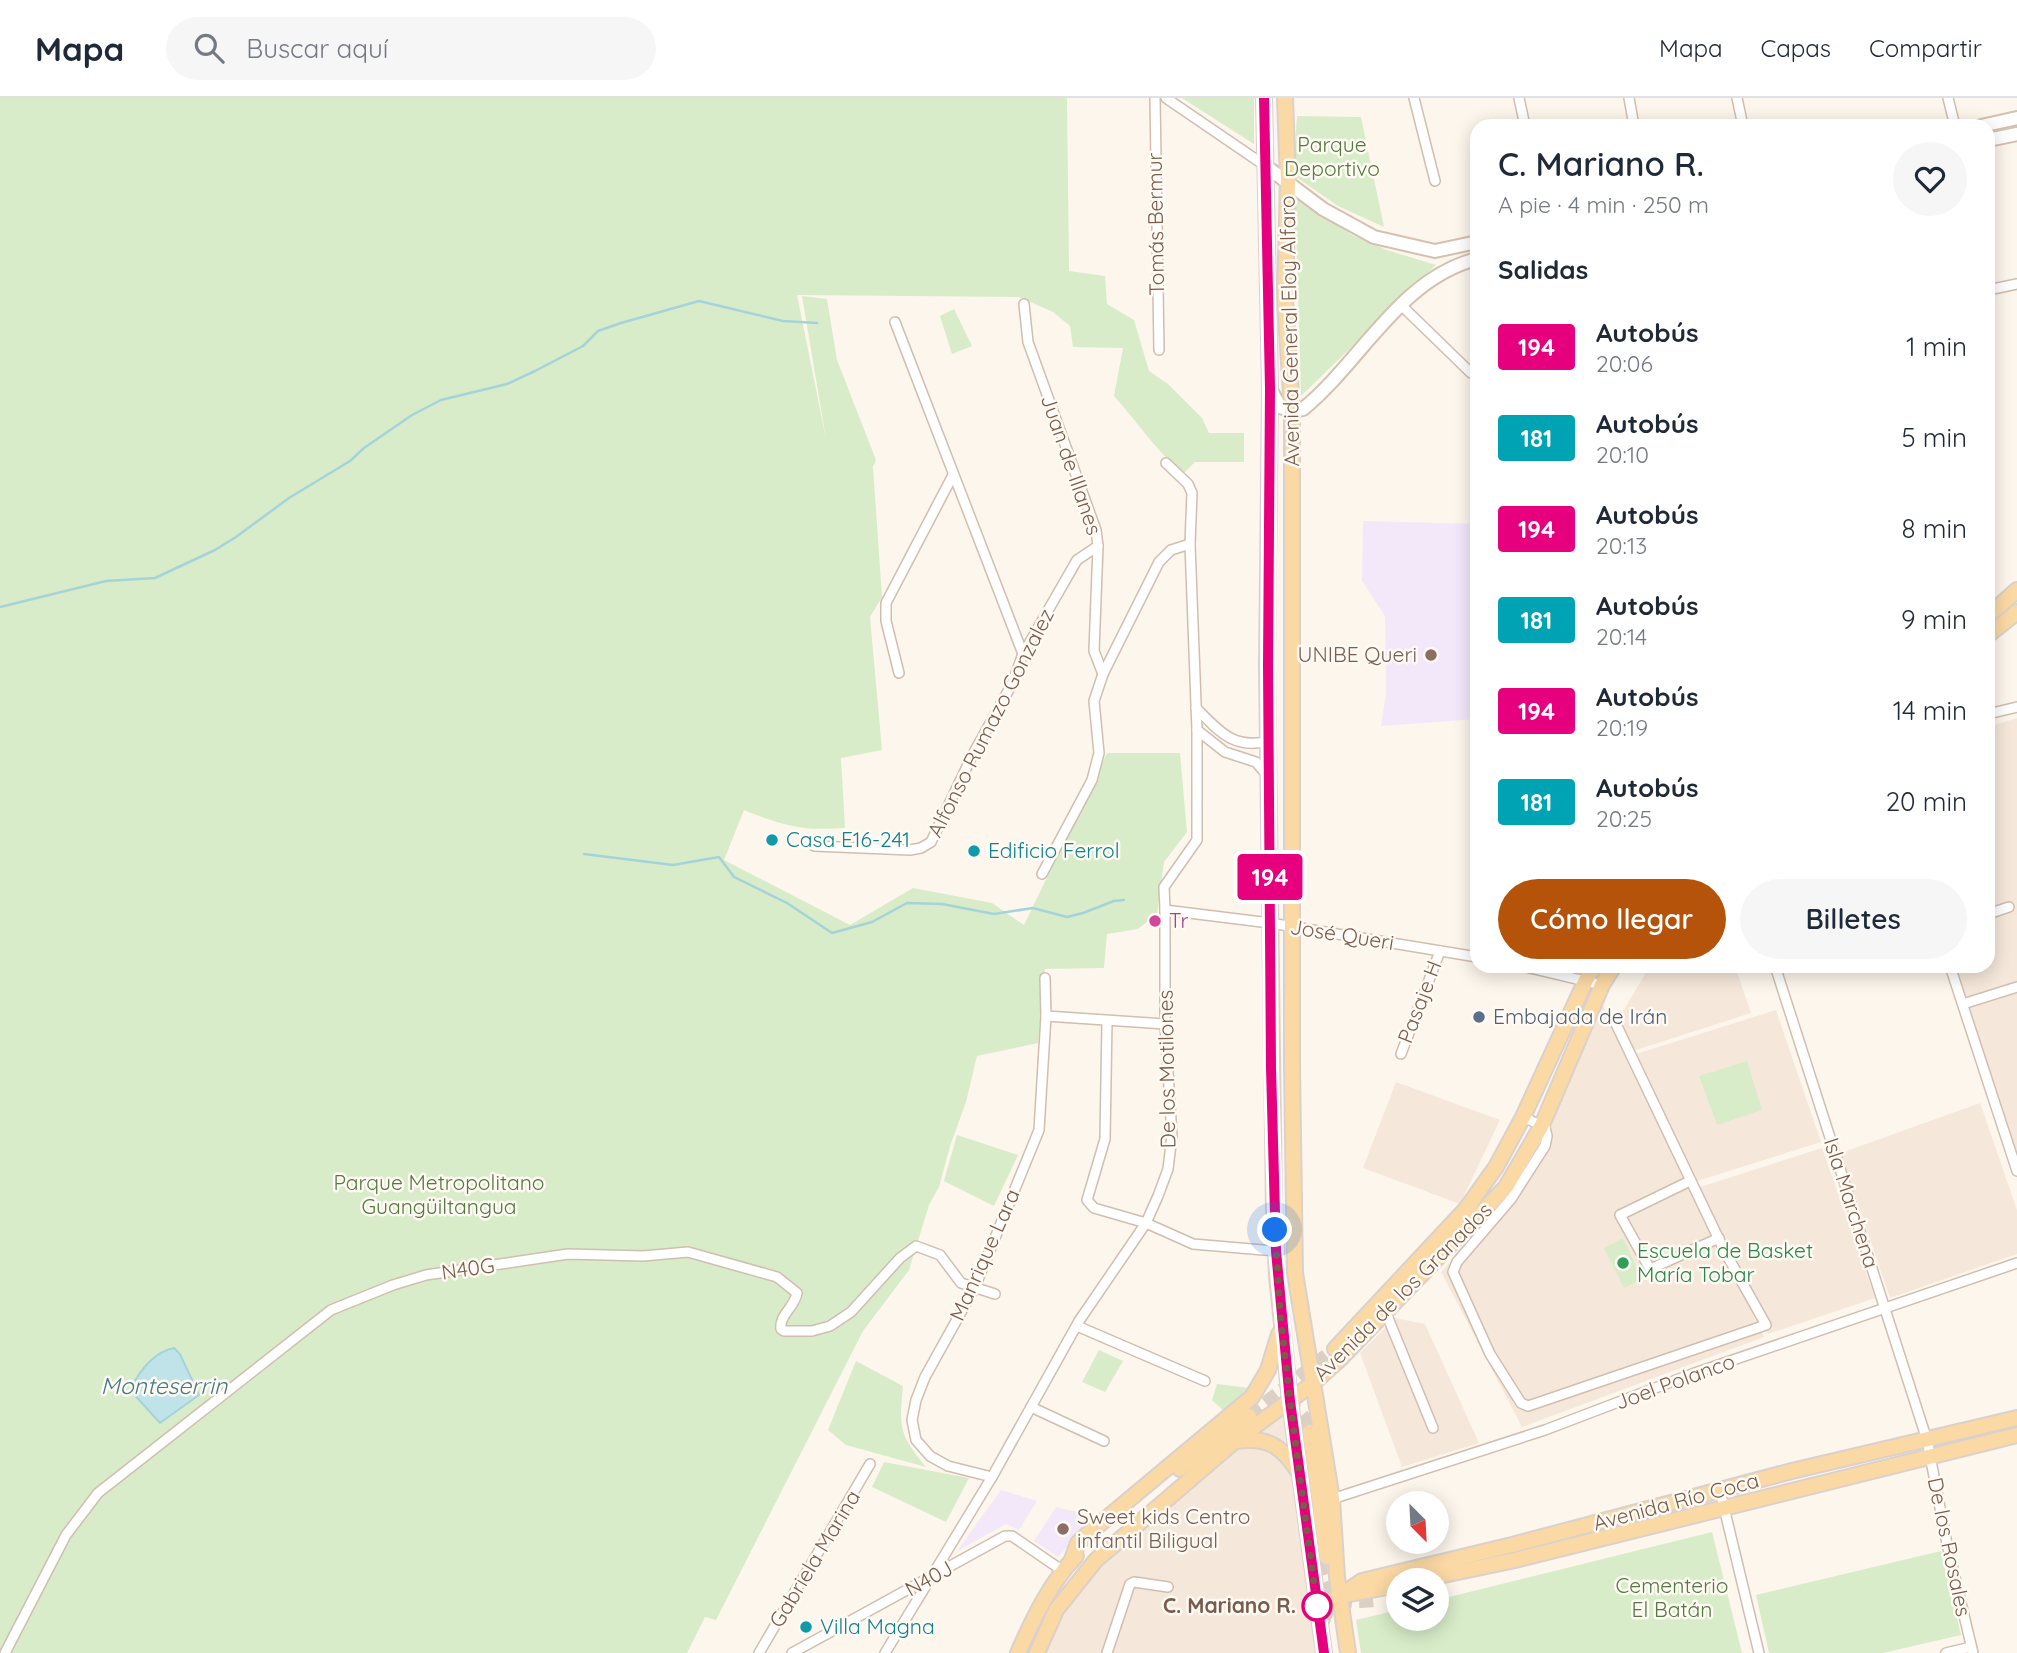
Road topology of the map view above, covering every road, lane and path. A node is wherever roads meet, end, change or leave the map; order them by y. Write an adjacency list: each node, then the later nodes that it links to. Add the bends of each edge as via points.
1 (1155, 98): 32 (street, Tomás Bermur)
2 (1166, 98): 18 (street)
3 (1264, 98): 18 (main road, Avenida General Eloy Alfaro)
4 (1285, 98): 19 (main road, Avenida General Eloy Alfaro)
5 (1414, 98): 20 (street)
6 (1519, 98): 11 (street)
7 (1629, 98): 12 (street)
8 (1737, 98): 13 (street)
9 (1948, 98): 14 (street)
10 (2017, 118): 15 (main road)
11 (1524, 119)
12 (1633, 119)
13 (1742, 119)
14 (1953, 119)
15 (1995, 123)
16 (2017, 134): 17 (main road)
17 (1995, 139)
18 (1267, 167): 19 (main road); 34 (main road, Avenida General Eloy Alfaro)
19 (1288, 181): 23 (main road, via 1323,209 1374,237); 35 (main road, Avenida General Eloy Alfaro, via 1285,299)
20 (1435, 181)
21 (1470, 244): 22 (main road)
22 (1462, 246): 23 (main road); 24 (main road, via 1460,251)
23 (1435, 251): 26 (main road)
24 (1470, 260)
25 (1470, 261): 26 (main road)
26 (1441, 272): 30 (main road)
27 (2017, 284): 28 (street)
28 (1995, 289)
29 (1024, 304): 39 (street, Juan de Illanes, via 1028,342 1072,457)
30 (1401, 305): 33 (street); 35 (main road, via 1312,401)
31 (895, 323): 37 (street)
32 (1159, 350)
33 (1470, 372)
34 (1270, 388): 35 (main road, via 1280,407); 51 (main road, Avenida General Eloy Alfaro)
35 (1292, 411): 59 (main road, Avenida General Eloy Alfaro)
36 (1166, 463): 38 (street, De los Motilones, via 1192,493)
37 (953, 475): 44 (street); 45 (street, via 886,603)
38 (1190, 544): 46 (street, via 1171,550 1159,562); 48 (street, De los Motilones)
39 (1098, 546): 44 (street, Alfonso Rumazo Gonzalez, via 1077,560); 46 (street, Juan de Illanes, via 1094,651)
40 (2017, 590): 41 (main road)
41 (1995, 610)
42 (2017, 612): 43 (main road)
43 (1995, 629)
44 (1023, 654): 53 (street, Alfonso Rumazo Gonzalez, via 931,842 910,850)
45 (899, 673)
46 (1103, 674): 54 (street, Juan de Illanes, via 1094,701 1099,753 1092,780)
47 (2017, 707): 49 (street)
48 (1196, 708): 50 (street, De los Motilones); 51 (street, via 1234,741 1255,745)
49 (1995, 712)
50 (1197, 730): 52 (street, via 1226,752 1256,762); 56 (street, De los Motilones, via 1196,840 1164,887)
51 (1269, 741): 52 (main road, Avenida General Eloy Alfaro)
52 (1269, 778): 58 (main road, Avenida General Eloy Alfaro)
53 (814, 846)
54 (1042, 874)
55 (2009, 907): 57 (street)
56 (1165, 910): 58 (street, José Queri); 74 (street, De los Motilones)
57 (1995, 912)
58 (1270, 923): 59 (street, José Queri); 78 (main road, Avenida General Eloy Alfaro)
59 (1292, 928): 60 (street, José Queri); 77 (main road, Avenida General Eloy Alfaro)
60 (1440, 951): 61 (street, José Queri); 76 (street, Pasaje H)
61 (1470, 956)
62 (1556, 973): 68 (street)
63 (1590, 973): 68 (main road, Avenida de los Granados)
64 (1610, 973): 69 (main road, Avenida de los Granados)
65 (1777, 973): 89 (street, Isla Marchena)
66 (1952, 973): 71 (street)
67 (1045, 978): 72 (street, Manrique Lara)
68 (1586, 979): 69 (street); 79 (main road, Avenida de los Granados)
69 (1602, 985): 80 (main road, Avenida de los Granados)
70 (2017, 987): 71 (street)
71 (1963, 1004): 81 (street)
72 (1046, 1016): 73 (street); 87 (street, Manrique Lara, via 1039,1130)
73 (1107, 1021): 74 (street); 83 (street, via 1105,1139 1087,1200 1094,1208)
74 (1165, 1024): 83 (street, De los Motilones, via 1172,1136 1168,1169)
75 (1616, 1024): 82 (street)
76 (1401, 1054)
77 (1292, 1066): 78 (main road, via 1282,1058); 93 (main road, Avenida General Eloy Alfaro, via 1295,1273)
78 (1271, 1068): 85 (main road, Avenida General Eloy Alfaro)
79 (1523, 1117): 80 (street); 94 (main road, Avenida de los Granados, via 1466,1209 1440,1236 1419,1249)
80 (1542, 1125): 84 (street, via 1546,1142 1528,1174 1453,1272 1490,1354 1521,1403 1528,1406 1766,1325); 91 (main road, Avenida de los Granados, via 1506,1187)
81 (2017, 1171)
82 (1690, 1181): 84 (street); 84 (street, via 1620,1215 1650,1269)
83 (1146, 1223): 85 (street, via 1194,1244); 92 (street, De los Motilones)
84 (1719, 1238)
85 (1276, 1251): 90 (main road, Avenida General Eloy Alfaro)
86 (2017, 1263): 89 (street, Joel Polanco)
87 (975, 1287): 88 (street); 111 (street, Manrique Lara, via 925,1377 912,1420 916,1440 930,1455 948,1466); 129 (street, N40G, via 961,1283 940,1255 916,1246 851,1312 830,1326 784,1331 780,1321 794,1302 796,1290 777,1277 688,1252 568,1254 393,1284 331,1310 98,1493 66,1535)
88 (995, 1294)
89 (1885, 1308): 105 (street, Isla Marchena); 113 (street, Joel Polanco, via 1545,1430)
90 (1280, 1311): 97 (main road, Avenida General Eloy Alfaro); 117 (main road, via 1276,1348 1252,1397 1089,1532)
91 (1385, 1313): 94 (main road, Avenida de los Granados); 102 (street)
92 (1077, 1326): 95 (street); 98 (street, De los Motilones)
93 (1303, 1326): 94 (main road, via 1313,1349); 96 (main road, Avenida General Eloy Alfaro)
94 (1334, 1352): 96 (main road, Avenida de los Granados)
95 (1205, 1381)
96 (1312, 1384): 97 (main road, Avenida de los Granados); 113 (main road, Avenida General Eloy Alfaro)
97 (1290, 1401): 101 (main road, Avenida General Eloy Alfaro); 107 (main road, Avenida de los Granados)
98 (1031, 1407): 106 (street); 111 (street, De los Motilones)
99 (1249, 1416): 117 (main road, via 1094,1538)
100 (2017, 1418): 105 (main road, Avenida Río Coca)
101 (1292, 1420): 110 (main road, Avenida General Eloy Alfaro); 116 (main road, via 1302,1444)
102 (1433, 1428)
103 (1310, 1432): 119 (main road, via 1327,1556)
104 (2017, 1435): 108 (main road, Avenida Río Coca)
105 (1927, 1440): 108 (street, De los Rosales); 112 (main road, Avenida Río Coca)
106 (1104, 1441)
107 (1235, 1441): 110 (main road, via 1269,1442); 134 (main road, Avenida de los Granados, via 1096,1560 1056,1610)
108 (1930, 1455): 114 (main road, Avenida Río Coca); 128 (street, De los Rosales)
109 (870, 1464): 130 (street, Gabriela Marina)
110 (1300, 1474): 127 (main road, Avenida General Eloy Alfaro)
111 (992, 1477): 120 (street, De los Motilones)
112 (1720, 1490): 114 (street); 124 (main road, Avenida Río Coca, via 1362,1581)
113 (1332, 1499): 119 (main road, Avenida General Eloy Alfaro)
114 (1724, 1509): 115 (main road, Avenida Río Coca); 138 (street)
115 (1515, 1560): 118 (main road, Avenida Río Coca); 121 (main road, via 1502,1569)
116 (1319, 1562)
117 (1067, 1566): 120 (street, N40J, via 1009,1535); 133 (main road, via 1034,1615)
118 (1449, 1574)
119 (1337, 1577): 124 (main road, Avenida General Eloy Alfaro)
120 (929, 1579): 131 (street, N40J); 132 (street, De los Motilones)
121 (1449, 1582)
122 (1168, 1587): 135 (street, via 1130,1584)
123 (1386, 1587): 124 (main road)
124 (1340, 1595): 127 (main road, Avenida Río Coca, via 1323,1611); 137 (main road, Avenida General Eloy Alfaro)
125 (1386, 1597): 126 (main road)
126 (1373, 1600)
127 (1320, 1629): 136 (main road, Avenida General Eloy Alfaro)
128 (1972, 1650): 139 (street)
129 (5, 1653)
130 (759, 1653)
131 (792, 1653)
132 (886, 1653)
133 (1018, 1653)
134 (1037, 1653)
135 (1107, 1653)
136 (1324, 1653)
137 (1348, 1653)
138 (1759, 1653)
139 (1946, 1653)

